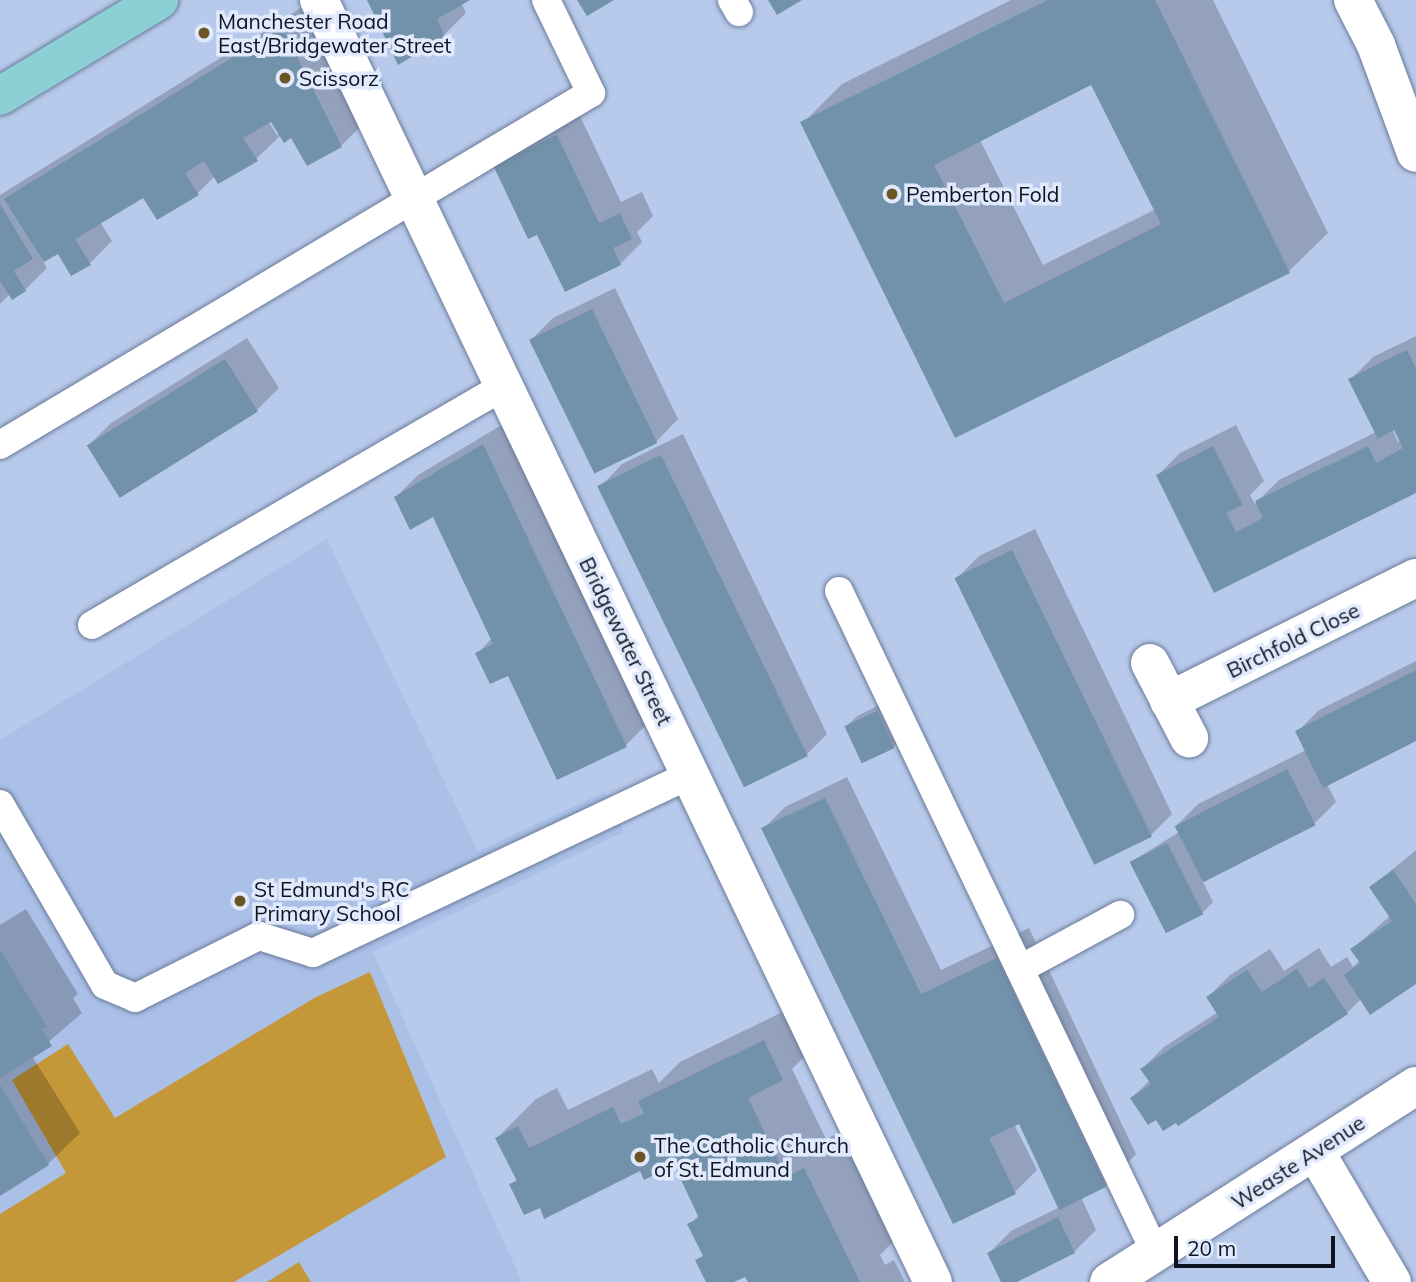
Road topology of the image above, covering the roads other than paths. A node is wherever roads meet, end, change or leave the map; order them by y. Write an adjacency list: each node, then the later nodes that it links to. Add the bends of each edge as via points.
1 (159, 0): 5 (main road)
2 (319, 0): 7 (street, Bridgewater Street)
3 (547, 0): 7 (lane, via 592,93)
4 (1353, 0): 6 (street, via 1376,45)
5 (0, 96)
6 (1416, 153)
7 (413, 197): 8 (street, Bridgewater Street); 9 (lane)
8 (504, 386): 12 (lane); 16 (street, Bridgewater Street)
9 (0, 445)
10 (1416, 579): 14 (street, Birchfold Close)
11 (839, 591): 19 (lane)
12 (92, 625)
13 (1150, 663): 14 (street)
14 (1169, 701): 15 (street)
15 (1189, 738)
16 (690, 775): 17 (lane, via 313,953 260,936 135,998 105,985); 23 (street, Bridgewater Street)
17 (0, 804)
18 (1120, 915): 19 (lane)
19 (1020, 969): 22 (lane)
20 (1416, 1086): 21 (street, Weaste Avenue)
21 (1315, 1151): 22 (street, Weaste Avenue); 25 (street)
22 (1155, 1252): 24 (street, Weaste Avenue)
23 (933, 1282)
24 (1109, 1282)
25 (1392, 1282)

